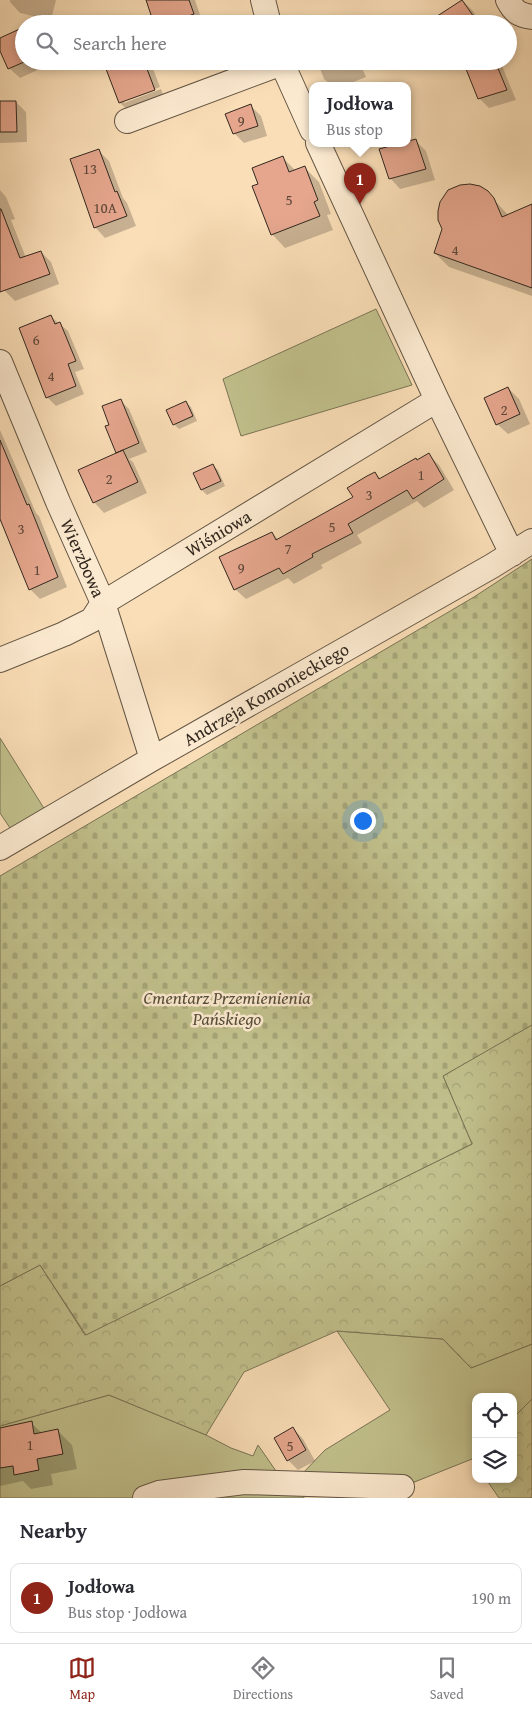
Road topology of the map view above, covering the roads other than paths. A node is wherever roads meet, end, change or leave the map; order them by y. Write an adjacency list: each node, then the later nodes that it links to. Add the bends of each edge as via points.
1 (263, 0): 3 (street)
2 (508, 0): 4 (street, via 516,12)
3 (267, 15)
4 (532, 17)
5 (260, 70): 7 (street)
6 (285, 70): 8 (street)
7 (127, 121)
8 (309, 123)
9 (320, 147): 11 (street)
10 (0, 362): 14 (street, Wierzbowa)
11 (437, 400): 13 (street); 14 (street, Wiśniowa)
12 (532, 541): 13 (street, Andrzeja Komonieckiego)
13 (512, 554): 16 (street, Andrzeja Komonieckiego)
14 (103, 602): 15 (street, Wiśniowa, via 92,620); 16 (street, Wierzbowa)
15 (0, 660)
16 (152, 759): 17 (street, Andrzeja Komonieckiego)
17 (0, 848)
18 (402, 1487): 19 (street, via 244,1482)
19 (145, 1498)

